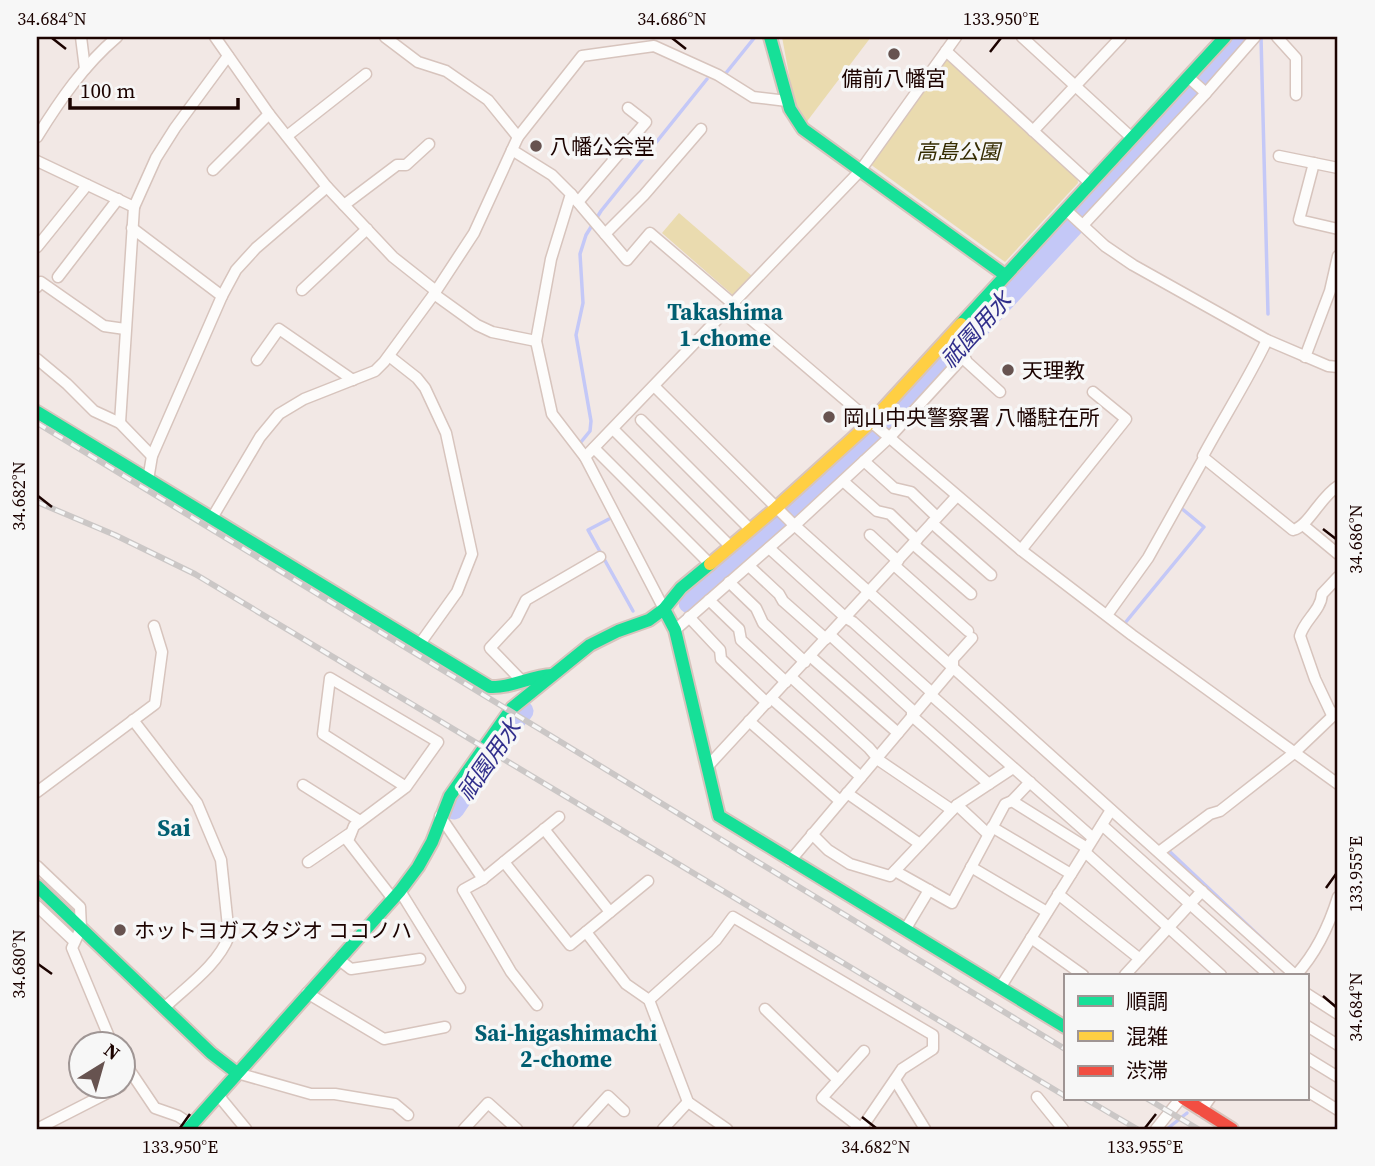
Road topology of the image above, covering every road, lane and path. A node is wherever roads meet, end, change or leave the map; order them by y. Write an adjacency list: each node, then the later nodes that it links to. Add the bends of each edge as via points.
1 (81, 37): 16 (street)
2 (117, 37): 16 (street)
3 (215, 37): 13 (street)
4 (231, 37): 13 (street)
5 (385, 37): 28 (street, via 418,62 446,71 488,100)
6 (771, 37): 21 (street)
7 (956, 37): 14 (street)
8 (1121, 37): 18 (street)
9 (1225, 37): 19 (street)
10 (1255, 37): 19 (street)
11 (1277, 37): 20 (street, via 1296,58)
12 (1029, 39): 18 (street)
13 (222, 46): 15 (street)
14 (946, 51): 25 (street); 37 (street)
15 (228, 56): 23 (street); 44 (street, via 174,128)
16 (85, 69): 27 (street)
17 (366, 74): 26 (street)
18 (1075, 87): 25 (street); 29 (street)
19 (1199, 87): 29 (street); 46 (street)
20 (1296, 95)
21 (787, 101): 28 (street, via 753,97 718,75 654,47 582,56); 37 (street, via 803,130)
22 (628, 108): 41 (street, via 646,122)
23 (269, 114): 26 (street); 36 (street)
24 (701, 129): 50 (street)
25 (1033, 131): 38 (street)
26 (287, 136): 40 (street)
27 (37, 137)
28 (519, 137): 31 (street)
29 (1132, 138): 38 (street)
30 (429, 144): 43 (street, via 406,165 397,165)
31 (512, 150): 41 (street, via 552,175); 57 (street, via 474,233)
32 (1279, 156): 34 (street)
33 (37, 160): 39 (street)
34 (1314, 163): 35 (street); 49 (street, via 1299,220)
35 (1338, 168)
36 (213, 170)
37 (860, 171): 53 (street); 59 (street)
38 (1090, 183): 45 (street)
39 (88, 185): 42 (street); 51 (street)
40 (327, 187): 43 (street); 58 (street, via 256,248 236,270)
41 (574, 198): 50 (street); 62 (street, via 551,259)
42 (118, 199): 44 (street); 54 (street)
43 (344, 205): 48 (street)
44 (134, 207): 47 (street)
45 (1070, 213): 46 (street); 53 (street)
46 (1083, 224): 61 (street, via 1133,265)
47 (132, 228): 58 (street); 60 (street)
48 (367, 229): 56 (street); 57 (street)
49 (1338, 229)
50 (605, 234): 59 (street, via 627,260 650,233)
51 (37, 247)
52 (1338, 256): 66 (street)
53 (1005, 275): 63 (street)
54 (58, 277)
55 (37, 286): 60 (street, via 41,282 104,326)
56 (302, 290)
57 (435, 293): 62 (street, via 492,332); 65 (street)
58 (222, 296): 81 (street)
59 (734, 303): 71 (street); 77 (street)
60 (125, 329): 76 (street)
61 (1267, 340): 66 (street); 83 (street)
62 (536, 341): 82 (street, via 552,414)
63 (951, 344): 64 (street); 77 (street)
64 (964, 355): 72 (street); 79 (street)
65 (389, 356): 70 (street, via 375,371); 117 (street, via 425,388 446,433 472,554 457,592)
66 (1305, 357): 69 (street)
67 (37, 359): 76 (street, via 94,411)
68 (257, 360): 70 (street, via 279,329)
69 (1338, 367)
70 (353, 380): 89 (street, via 279,414 260,437)
71 (654, 386): 78 (street); 90 (street)
72 (1000, 392)
73 (1093, 392): 98 (street, via 1126,419)
74 (37, 412): 85 (street)
75 (641, 420): 93 (street)
76 (120, 423): 81 (street)
77 (875, 424): 79 (street); 90 (street)
78 (613, 429): 80 (street); 96 (street)
79 (889, 436): 84 (street); 88 (street)
80 (594, 448): 82 (street); 102 (street)
81 (152, 456): 85 (street)
82 (585, 457): 110 (street)
83 (1204, 458): 92 (street, via 1293,530); 111 (street, via 1148,558)
84 (864, 461): 86 (street); 91 (street, via 894,488 911,492)
85 (148, 480): 89 (street)
86 (843, 481): 90 (street); 95 (street, via 877,511 890,514)
87 (1338, 486): 92 (street)
88 (956, 496): 91 (street); 98 (street)
89 (212, 518): 117 (street)
90 (786, 518): 93 (street); 97 (street); 107 (street)
91 (935, 520): 95 (street); 104 (street)
92 (1303, 525): 99 (street)
93 (751, 530): 96 (street)
94 (870, 536): 101 (street)
95 (915, 542): 101 (street); 108 (street)
96 (730, 547): 102 (street)
97 (769, 548): 103 (street); 113 (street)
98 (1021, 550): 111 (street)
99 (1338, 554)
100 (600, 557): 121 (street, via 526,600 516,620 489,649)
101 (896, 563): 107 (street); 119 (street, via 970,634 953,659)
102 (709, 564): 110 (street)
103 (749, 566): 106 (street); 116 (street)
104 (991, 575)
105 (1338, 577): 125 (street, via 1322,594 1322,602 1300,636 1315,679)
106 (730, 582): 109 (street); 118 (street, via 763,623)
107 (869, 593): 113 (street); 119 (street)
108 (971, 594)
109 (709, 600): 112 (street); 122 (street, via 739,629 741,640)
110 (664, 610): 115 (street); 120 (street, via 590,645)
111 (1107, 615): 130 (street)
112 (689, 618): 115 (street); 124 (street, via 720,650 721,659)
113 (846, 618): 116 (street); 123 (street)
114 (154, 626): 127 (street, via 162,652 155,704)
115 (675, 630): 132 (street)
116 (828, 637): 118 (street); 126 (street, via 912,710)
117 (419, 645): 121 (street, via 490,687)
118 (808, 659): 122 (street); 129 (street)
119 (953, 668): 123 (street); 144 (street)
120 (552, 675): 121 (street); 145 (street, via 512,708)
121 (521, 680)
122 (788, 680): 124 (street); 131 (street)
123 (930, 695): 126 (street); 133 (street)
124 (769, 700): 128 (street); 134 (street)
125 (1335, 713): 130 (street)
126 (912, 716): 129 (street); 136 (street)
127 (133, 720): 140 (street); 195 (street, via 197,803 223,873 229,936 225,946)
128 (749, 721): 132 (street); 141 (street)
129 (898, 733): 131 (street)
130 (1294, 753): 137 (street); 155 (street)
131 (877, 757): 134 (street); 143 (street)
132 (708, 766): 156 (street, via 719,816)
133 (1013, 768): 135 (street); 136 (street)
134 (860, 777): 141 (street)
135 (1030, 782): 142 (street); 154 (street)
136 (989, 784): 143 (street)
137 (1338, 784)
138 (303, 785): 147 (street)
139 (407, 787): 139 (street, via 438,742 330,678 323,734); 147 (street)
140 (37, 792)
141 (844, 797): 152 (street); 153 (street)
142 (1012, 801): 150 (street, via 1005,804); 154 (street)
143 (954, 808): 150 (street); 153 (street)
144 (1111, 810): 148 (street); 155 (street)
145 (440, 816): 163 (street); 169 (street, via 432,842)
146 (559, 817): 149 (street)
147 (360, 821): 151 (street)
148 (1102, 825): 154 (street); 171 (street)
149 (544, 829): 158 (street); 173 (street)
150 (990, 831): 160 (street); 162 (street)
151 (349, 834): 157 (street); 169 (street, via 348,841)
152 (812, 834): 156 (street); 161 (street, via 850,864 890,876)
153 (920, 844): 161 (street)
154 (1088, 846): 162 (street); 176 (street)
155 (1159, 852): 167 (street)
156 (790, 861): 177 (street)
157 (308, 862)
158 (504, 862): 163 (street); 178 (street, via 570,945)
159 (37, 866): 175 (street, via 80,907)
160 (971, 867): 166 (street, via 952,903); 174 (street)
161 (895, 871): 166 (street)
162 (1071, 874): 168 (street)
163 (483, 879): 194 (street, via 463,890 511,972)
164 (648, 881): 173 (street)
165 (37, 886): 175 (street)
166 (929, 890): 177 (street)
167 (1202, 891): 171 (street); 184 (street)
168 (1058, 894): 174 (street); 183 (street)
169 (397, 895): 181 (street); 189 (street)
170 (1338, 897): 184 (street, via 1316,951)
171 (1191, 904): 176 (street); 188 (street)
172 (37, 906): 180 (street)
173 (610, 912): 178 (street)
174 (1047, 912): 179 (street)
175 (80, 928): 180 (street); 195 (street)
176 (1169, 928): 183 (street); 187 (street)
177 (905, 930): 190 (street)
178 (586, 932): 193 (street, via 626,984)
179 (1031, 938): 185 (street); 190 (street)
180 (74, 941): 201 (street, via 72,948)
181 (338, 959): 182 (street, via 351,970); 191 (street)
182 (419, 959)
183 (1140, 960): 186 (street)
184 (1290, 973)
185 (1082, 974)
186 (1126, 974)
187 (1220, 974)
188 (1268, 974)
189 (460, 988)
190 (1000, 988): 198 (street)
191 (307, 993): 199 (street, via 384,1039); 205 (street)
192 (1308, 995): 197 (street)
193 (649, 1000): 209 (street, via 716,940 733,917 933,1035 933,1049 902,1069); 217 (street)
194 (537, 1005)
195 (164, 1008): 205 (street)
196 (765, 1009): 208 (street)
197 (1338, 1014)
198 (1064, 1026)
199 (445, 1027)
200 (1308, 1027): 202 (street)
201 (106, 1030)
202 (1338, 1045)
203 (863, 1051): 208 (street)
204 (1308, 1059): 206 (street)
205 (237, 1073): 211 (street); 221 (street, via 311,1094 395,1104)
206 (1338, 1077)
207 (136, 1080): 222 (street, via 155,1108 178,1116)
208 (838, 1080): 230 (street, via 822,1098)
209 (895, 1080): 230 (street); 231 (street)
210 (1308, 1092): 218 (street)
211 (218, 1095): 222 (street); 224 (street)
212 (1037, 1097): 232 (street)
213 (93, 1100): 223 (street)
214 (1180, 1100): 233 (street)
215 (1185, 1100): 220 (street)
216 (1209, 1100): 220 (street)
217 (688, 1102): 228 (street); 229 (street)
218 (1338, 1110)
219 (624, 1111): 227 (street, via 608,1096)
220 (1201, 1111): 234 (street)
221 (408, 1115)
222 (190, 1127)
223 (37, 1129)
224 (246, 1129)
225 (464, 1129): 226 (street, via 488,1103)
226 (517, 1129)
227 (578, 1129)
228 (663, 1129)
229 (727, 1129)
230 (862, 1129)
231 (925, 1129)
232 (1061, 1129)
233 (1156, 1129)
234 (1232, 1129)

